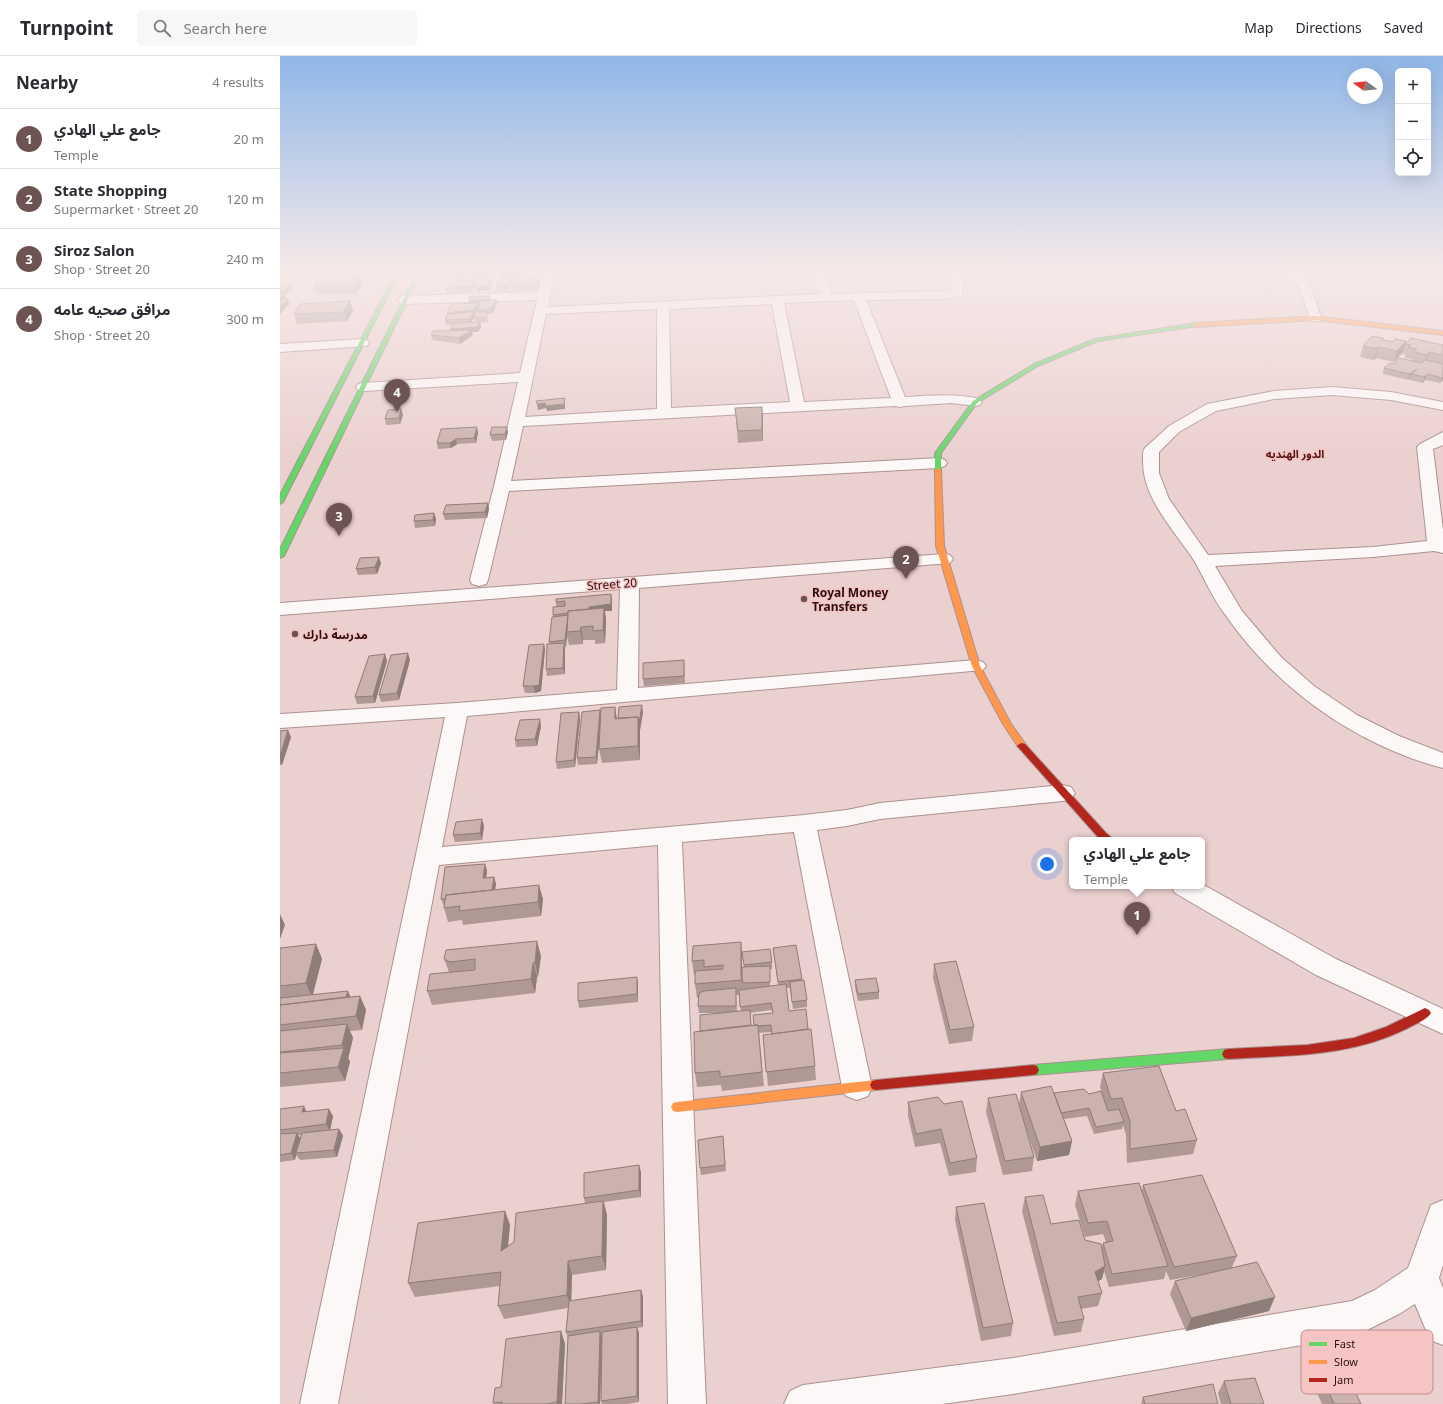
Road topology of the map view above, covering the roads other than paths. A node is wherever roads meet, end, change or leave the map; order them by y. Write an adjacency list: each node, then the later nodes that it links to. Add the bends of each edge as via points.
1 (366, 335): 8 (street)
2 (388, 335): 11 (street)
3 (535, 335): 10 (street)
4 (663, 335): 16 (street)
5 (784, 335): 15 (street)
6 (874, 335): 13 (street)
7 (1129, 335): 12 (street, via 1097,340 1036,364)
8 (362, 343): 9 (street); 21 (street)
9 (280, 348)
10 (526, 377): 11 (street); 17 (street)
11 (363, 387): 24 (street)
12 (974, 402): 13 (street, via 952,399); 19 (street, via 938,453)
13 (900, 403): 15 (street)
14 (1443, 406): 25 (street, via 1391,396 1332,391 1274,395 1212,407 1174,429 1151,451 1151,472 1161,500)
15 (798, 407): 16 (street)
16 (664, 413): 17 (street)
17 (516, 422): 20 (street)
18 (1442, 440): 22 (street, via 1425,447)
19 (939, 462): 20 (street); 23 (street)
20 (502, 486): 26 (street)
21 (280, 502)
22 (1439, 547): 25 (street)
23 (942, 553): 26 (street, Street 20); 27 (street, Street 20); 30 (street)
24 (280, 556)
25 (1203, 562): 34 (street, via 1234,614 1274,661 1308,690 1349,720 1391,741)
26 (479, 580): 28 (street, Street 20)
27 (630, 583): 29 (street, Street 20); 31 (street)
28 (280, 595)
29 (280, 609)
30 (976, 666): 31 (street); 35 (street, via 1007,724 1027,752)
31 (627, 696): 32 (street)
32 (457, 710): 33 (street); 39 (street)
33 (280, 721)
34 (1443, 761)
35 (1062, 792): 36 (street, via 880,811); 38 (street)
36 (804, 824): 37 (street); 42 (street)
37 (670, 836): 39 (street); 43 (street)
38 (1104, 837)
39 (427, 857): 47 (street)
40 (1189, 889): 41 (street, via 1326,967)
41 (1434, 1017): 42 (street, via 1355,1042 1307,1049 1154,1059)
42 (857, 1087): 43 (street)
43 (677, 1107): 48 (street)
44 (1443, 1216): 45 (street)
45 (1421, 1279): 46 (street); 49 (street, via 1387,1302 1355,1318 1013,1376)
46 (1443, 1327)
47 (319, 1404)
48 (688, 1404)
49 (803, 1404)

